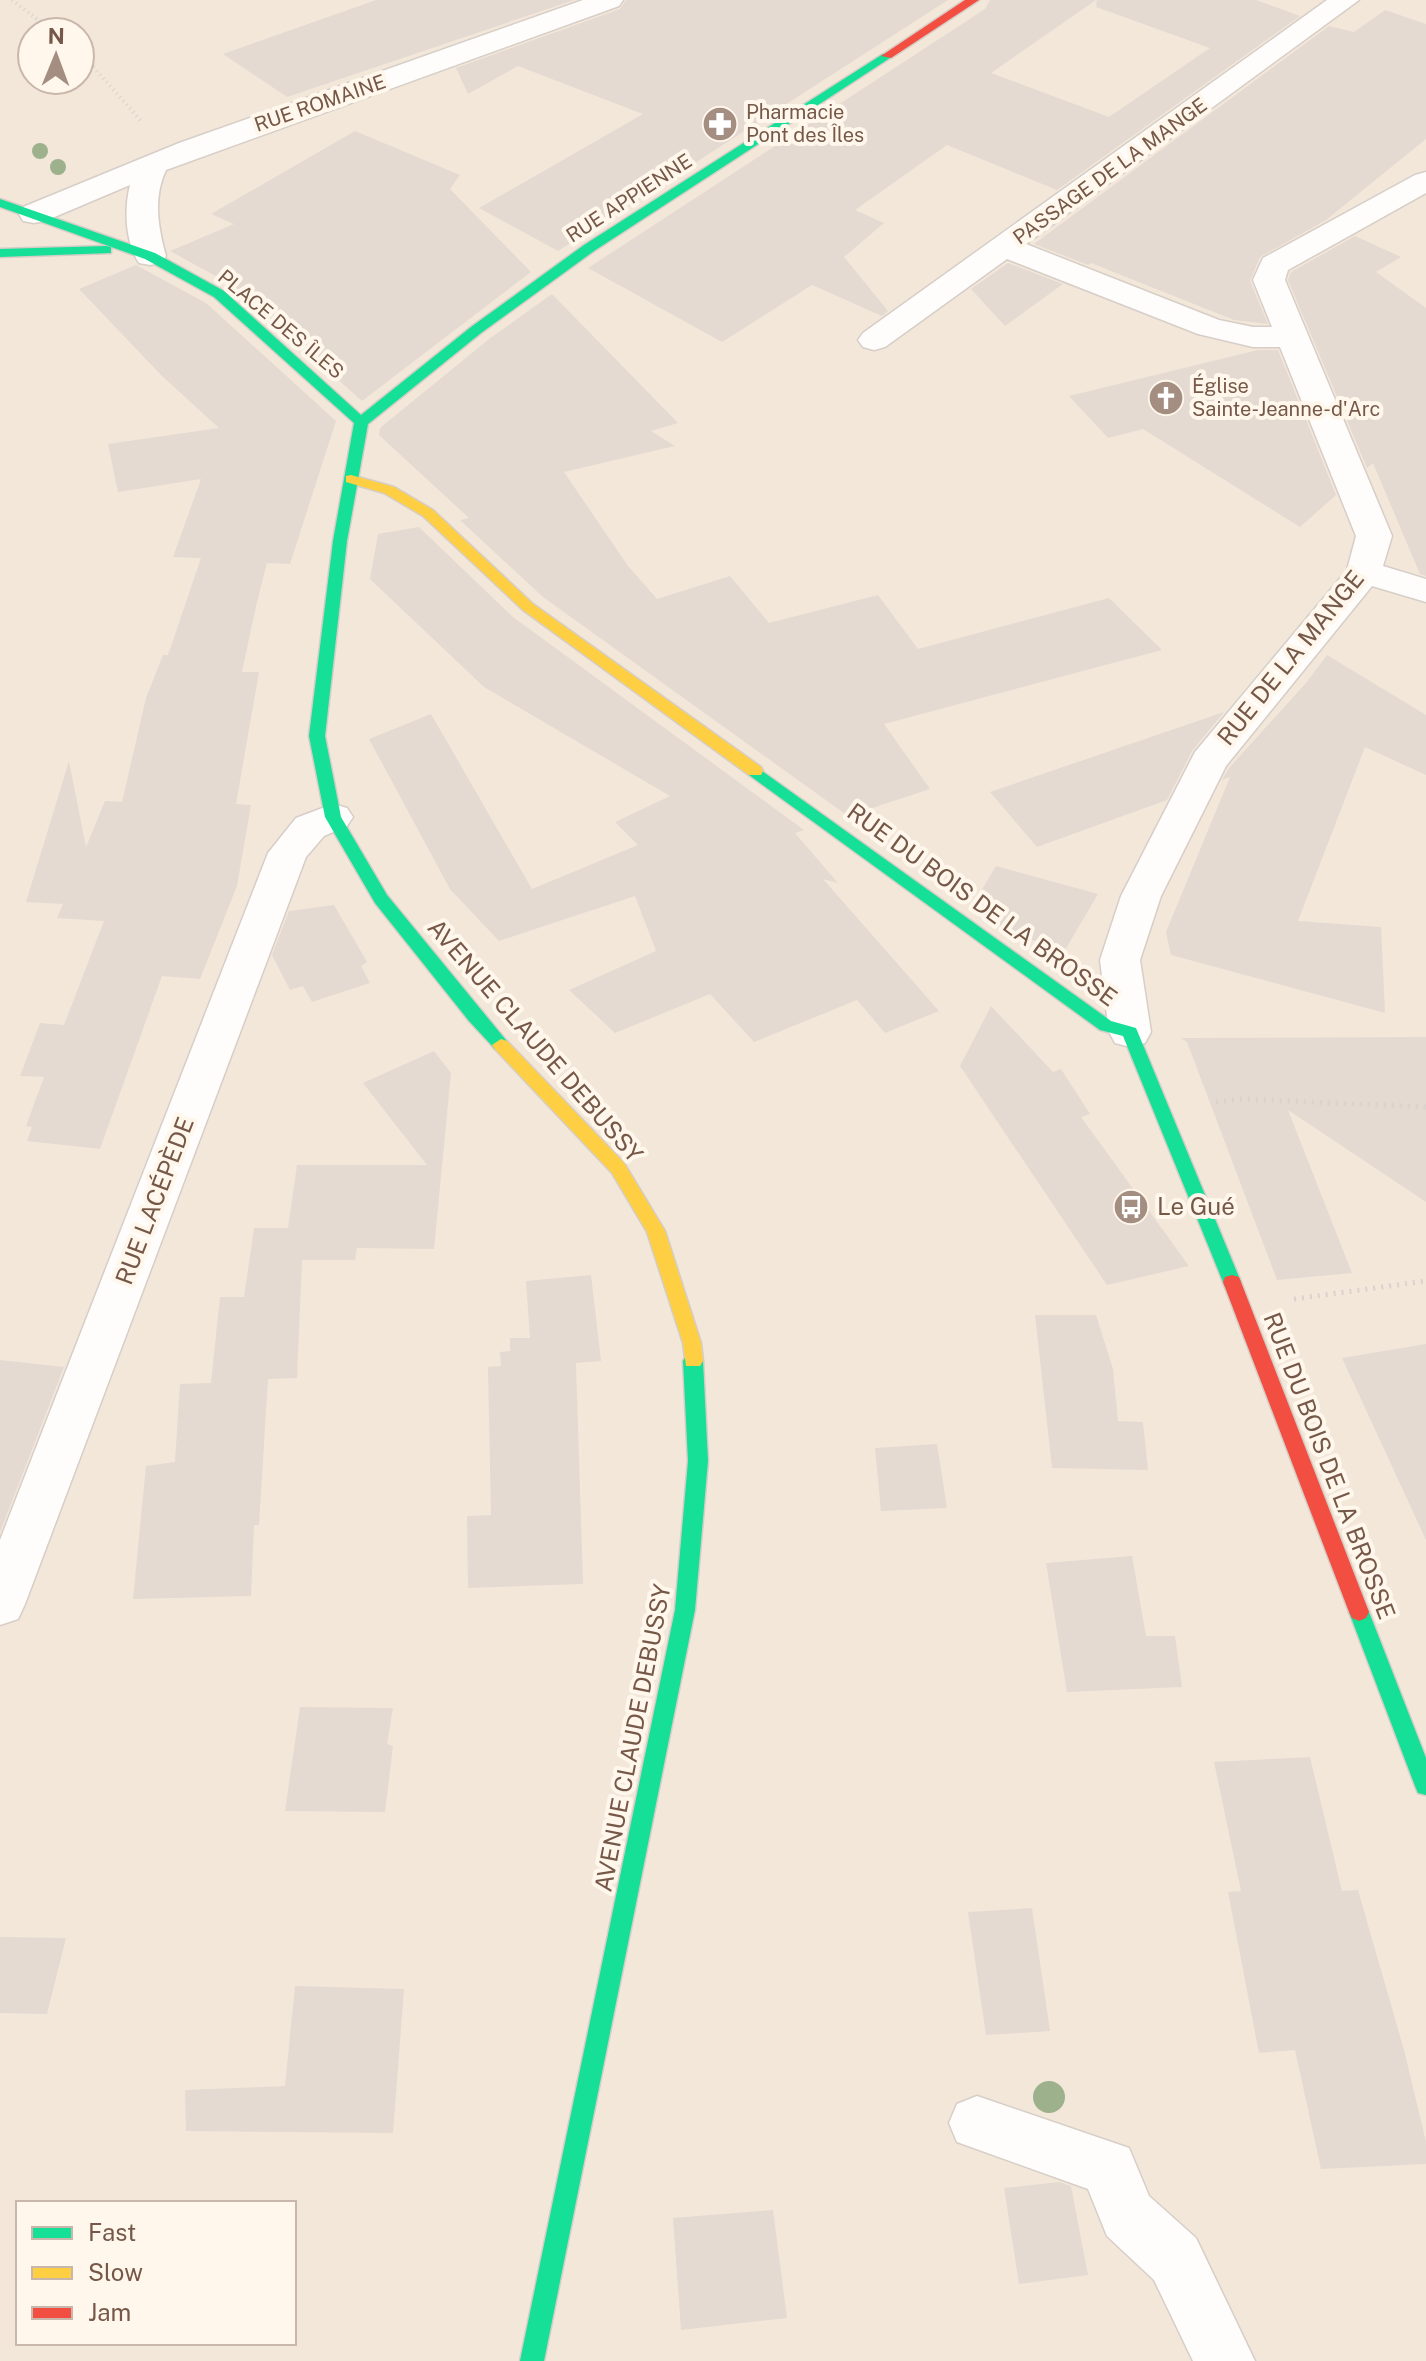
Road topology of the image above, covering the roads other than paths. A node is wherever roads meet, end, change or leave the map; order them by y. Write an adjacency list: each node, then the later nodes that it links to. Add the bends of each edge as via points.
1 (609, 0): 4 (street, RUE ROMAINE)
2 (973, 0): 14 (main road, RUE APPIENNE, via 589,248)
3 (1345, 0): 9 (street, PASSAGE DE LA MANGE)
4 (163, 160): 7 (street, RUE ROMAINE); 11 (street, via 143,183)
5 (1426, 181): 12 (street, RUE DE LA MANGE, via 1274,265 1269,280)
6 (0, 203): 7 (main road, PLACE DES ÎLES)
7 (34, 214): 8 (main road); 11 (main road, PLACE DES ÎLES)
8 (0, 226)
9 (1005, 247): 12 (street, via 1209,327 1253,337); 13 (street, PASSAGE DE LA MANGE)
10 (0, 253): 11 (main road)
11 (141, 253): 14 (main road, PLACE DES ÎLES, via 219,294)
12 (1292, 337): 16 (street, RUE DE LA MANGE, via 1374,536)
13 (874, 340)
14 (361, 422): 15 (main road, AVENUE CLAUDE DEBUSSY)
15 (351, 479): 18 (main road, AVENUE CLAUDE DEBUSSY, via 317,736); 19 (main road, RUE DU BOIS DE LA BROSSE, via 389,490 428,513 528,607 1106,1026)
16 (1364, 572): 17 (street); 19 (street, RUE DE LA MANGE, via 1209,761 1195,788 1141,896 1120,960)
17 (1426, 591)
18 (333, 817): 20 (street, RUE LACÉPÈDE, via 310,827 288,853); 23 (main road, AVENUE CLAUDE DEBUSSY, via 381,899 475,1017 618,1168 656,1231 692,1343 698,1461 685,1610)
19 (1130, 1032): 21 (main road, RUE DU BOIS DE LA BROSSE, via 1242,1306)
20 (0, 1604)
21 (1426, 1786)
22 (977, 2123): 24 (street, via 1109,2168 1128,2216 1175,2259)
23 (532, 2361)
24 (1225, 2361)

